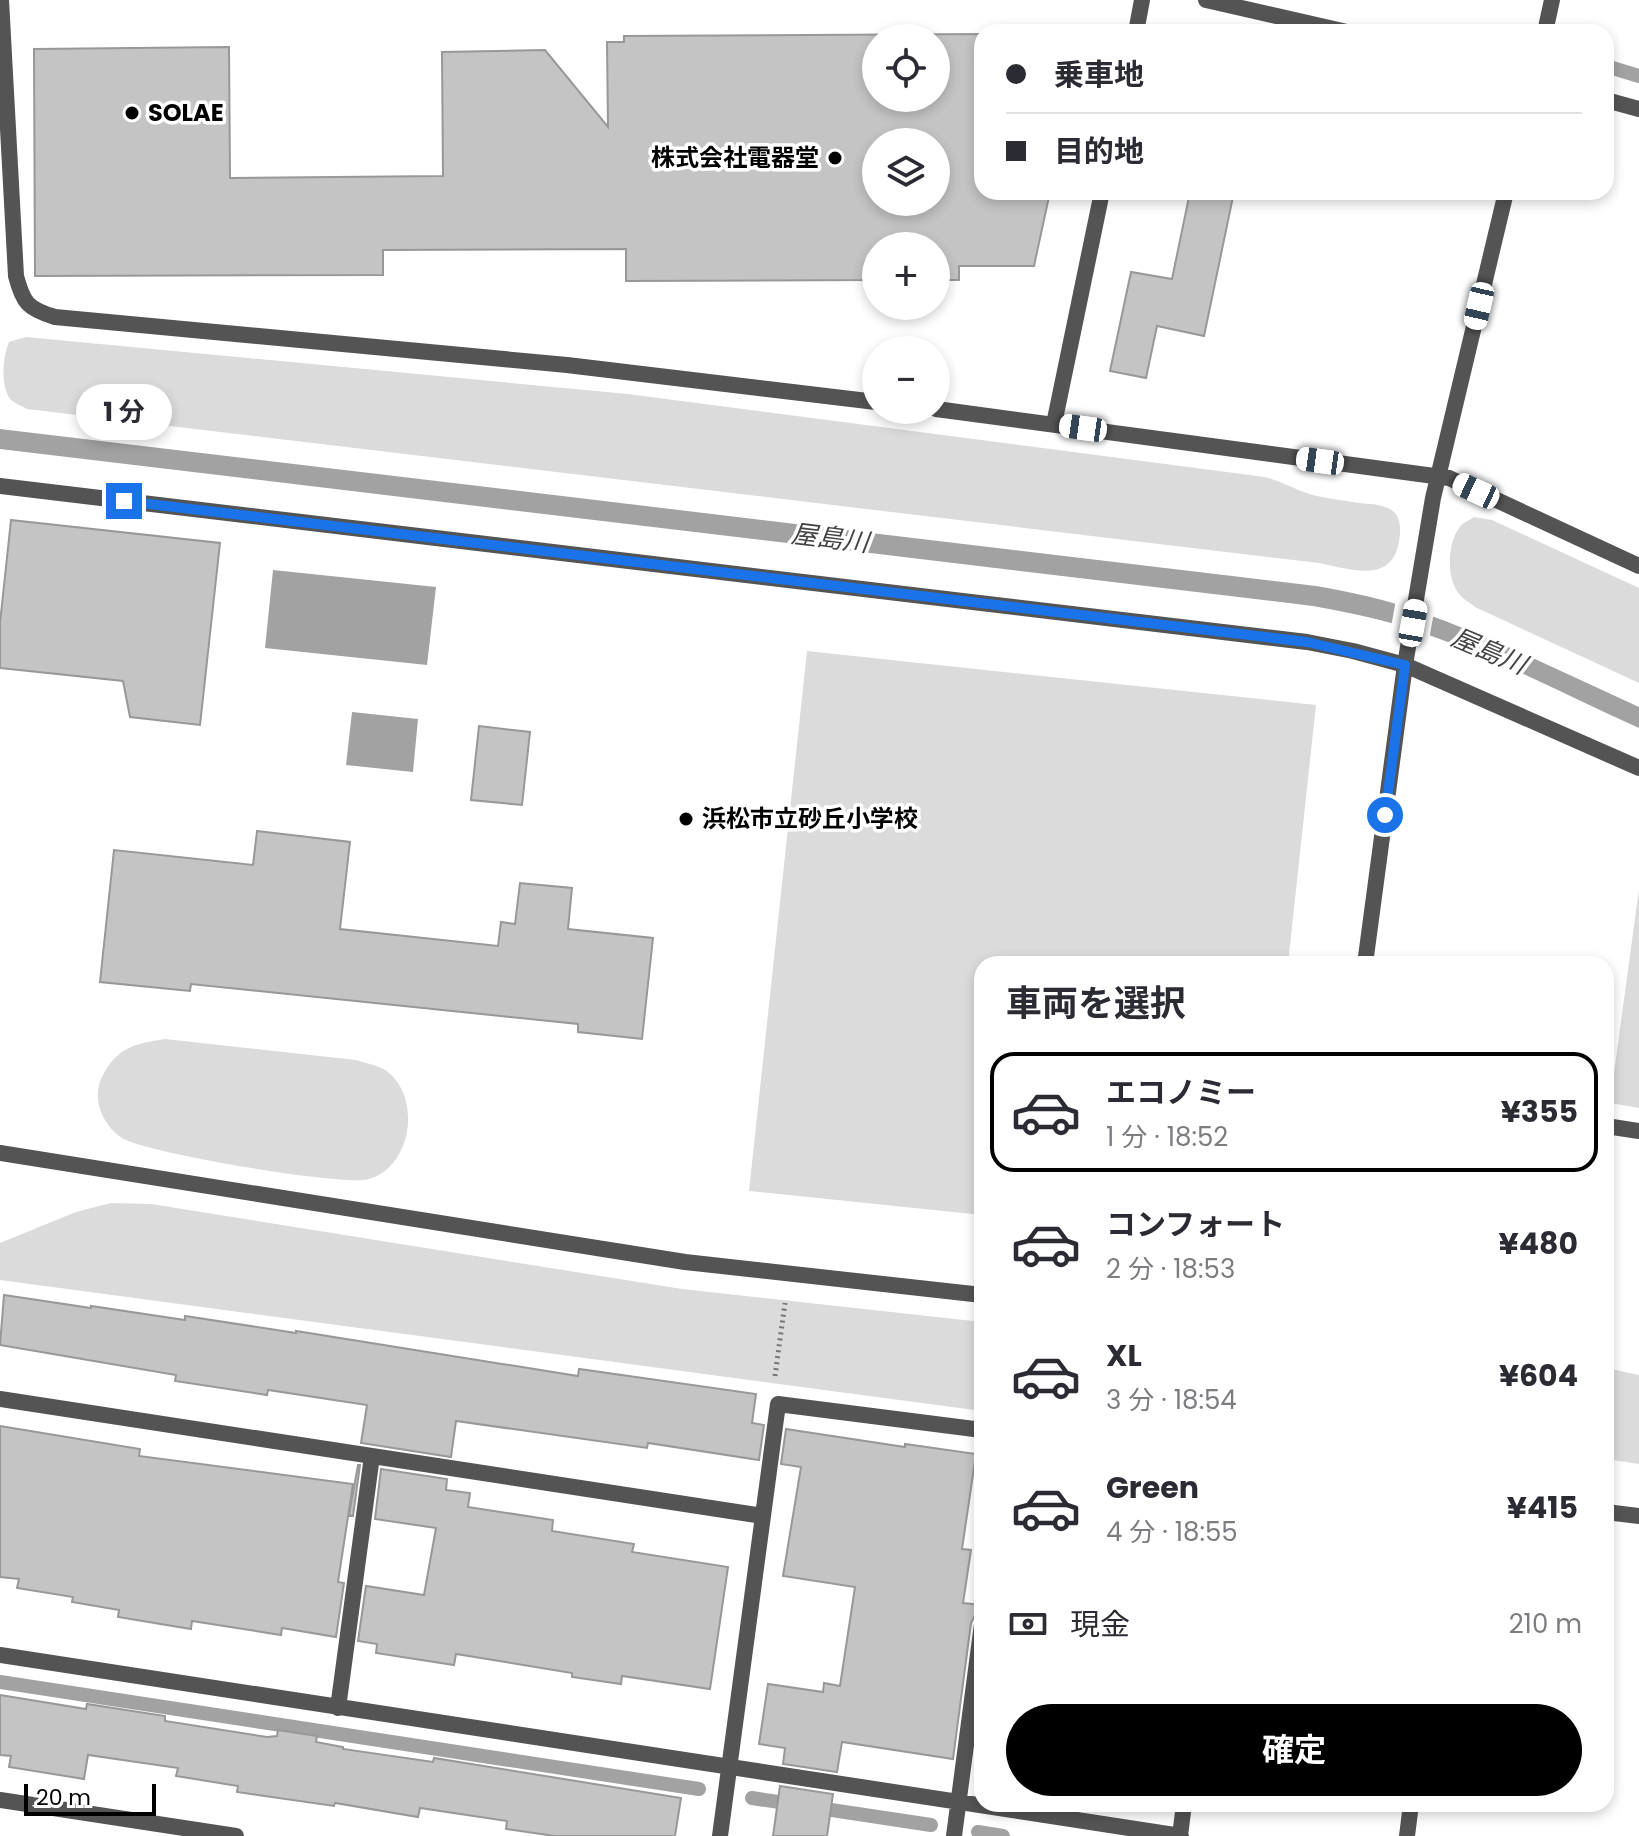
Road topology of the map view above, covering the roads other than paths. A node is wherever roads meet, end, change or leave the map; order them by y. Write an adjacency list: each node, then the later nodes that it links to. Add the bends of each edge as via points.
1 (1, 0): 12 (street, via 16,276 21,296 35,311)
2 (1142, 0): 5 (street)
3 (1206, 0): 6 (street)
4 (1552, 0): 7 (street)
5 (1138, 24)
6 (1312, 24)
7 (1547, 24)
8 (1614, 102): 9 (street)
9 (1639, 109)
10 (1100, 200): 14 (street)
11 (1504, 200): 15 (street)
12 (862, 400)
13 (950, 411): 14 (street)
14 (1054, 424): 15 (street)
15 (1439, 477): 17 (street); 18 (street)
16 (0, 486): 18 (street)
17 (1639, 566)
18 (1407, 657): 19 (street); 20 (street)
19 (1639, 768)
20 (1366, 956)
21 (1614, 1127): 22 (street)
22 (1639, 1131)
23 (0, 1153): 24 (street, via 685,1262)
24 (974, 1294)
25 (0, 1399): 27 (street)
26 (974, 1429): 29 (street, via 778,1404)
27 (372, 1456): 29 (street); 33 (street)
28 (1614, 1513): 30 (street)
29 (763, 1516): 34 (street)
30 (1639, 1516)
31 (0, 1655): 33 (street)
32 (974, 1683): 36 (street)
33 (338, 1708): 34 (street)
34 (729, 1767): 36 (street); 42 (street)
35 (0, 1800): 41 (street)
36 (958, 1802): 37 (street); 43 (street)
37 (974, 1804)
38 (1023, 1812): 44 (street)
39 (1183, 1812): 44 (street)
40 (1410, 1812): 45 (street)
41 (236, 1836)
42 (720, 1836)
43 (954, 1836)
44 (1180, 1836)
45 (1407, 1836)

